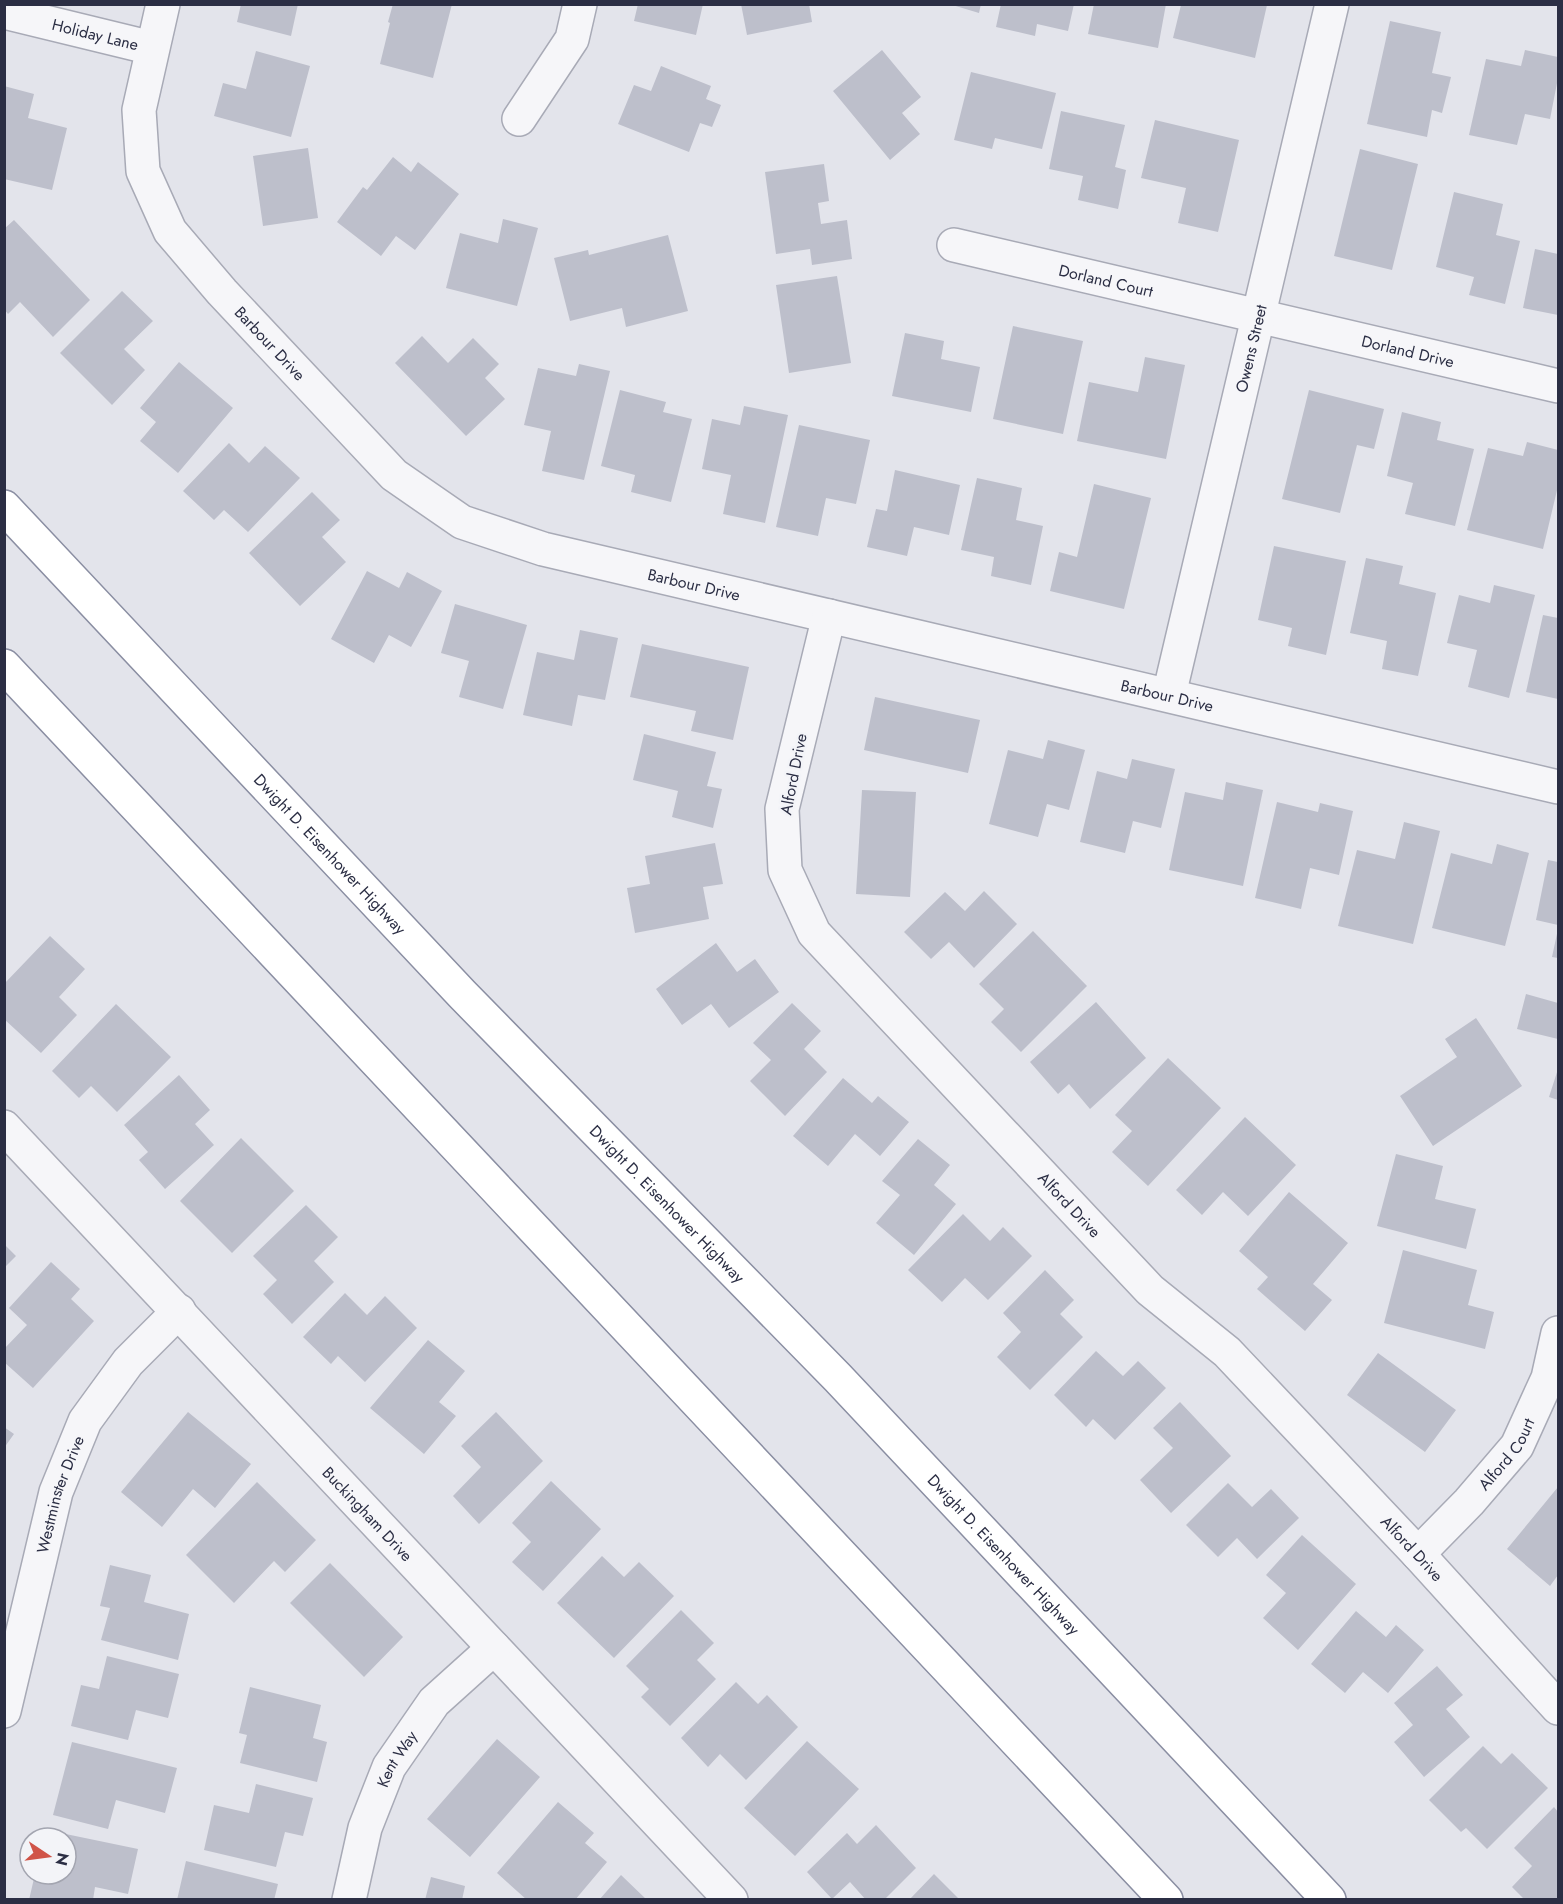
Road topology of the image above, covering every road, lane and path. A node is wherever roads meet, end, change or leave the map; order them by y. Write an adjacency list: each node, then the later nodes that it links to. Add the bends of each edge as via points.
1 (163, 4): 5 (street, Barbour Drive)
2 (580, 4): 6 (street, via 572,39)
3 (1332, 4): 8 (street, Owens Street)
4 (4, 12): 5 (street, Holiday Lane)
5 (152, 48): 11 (street, Barbour Drive, via 140,110 143,171 170,231 394,475 462,522 533,545)
6 (519, 119)
7 (954, 245): 8 (street, Dorland Court)
8 (1259, 315): 9 (street, Dorland Drive); 13 (street, Owens Street)
9 (1558, 386)
10 (4, 507): 25 (highway, Dwight D. Eisenhower Highway, via 462,994 838,1378)
11 (829, 616): 13 (street, Barbour Drive); 18 (street, Alford Drive, via 782,809 786,870 814,933 1150,1290 1227,1352)
12 (4, 666): 24 (highway)
13 (1169, 695): 14 (street, Barbour Drive)
14 (1558, 787)
15 (4, 1127): 16 (street, Buckingham Drive)
16 (179, 1311): 19 (street, Buckingham Drive); 21 (street, Westminster Drive, via 128,1362 85,1421 56,1492)
17 (1558, 1333): 18 (street, Alford Court, via 1548,1378 1517,1446)
18 (1418, 1554): 20 (street, Alford Drive)
19 (494, 1648): 22 (street, Kent Way, via 434,1702 389,1767 365,1828); 23 (street, Buckingham Drive)
20 (1558, 1708)
21 (4, 1711)
22 (349, 1899)
23 (731, 1899)
24 (1166, 1899)
25 (1329, 1899)

